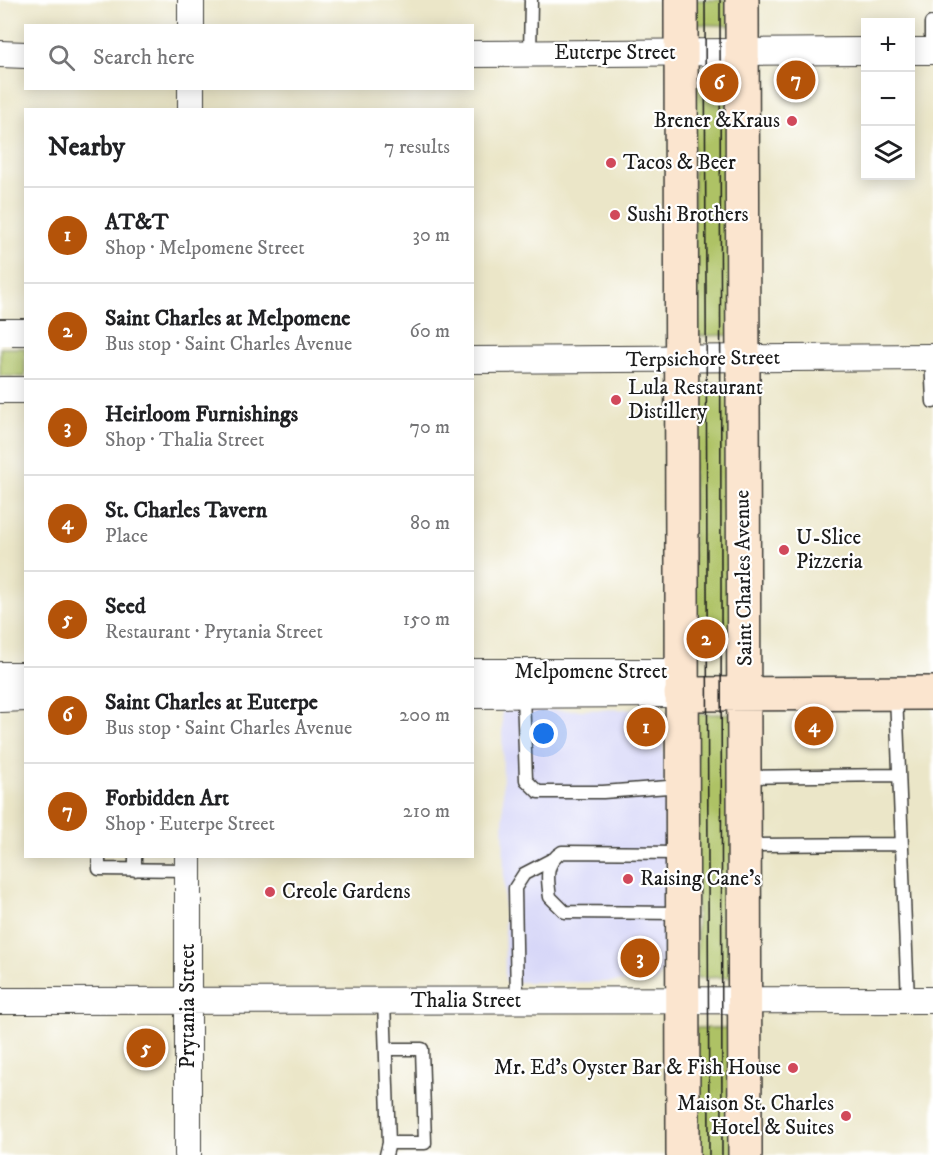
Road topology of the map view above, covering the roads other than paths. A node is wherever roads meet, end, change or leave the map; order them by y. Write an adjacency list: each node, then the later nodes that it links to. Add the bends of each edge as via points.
1 (191, 0): 6 (street)
2 (531, 0): 13 (lane)
3 (681, 0): 10 (main road)
4 (742, 0): 9 (main road, Saint Charles Avenue)
5 (930, 23): 8 (lane)
6 (191, 24)
7 (861, 51): 9 (street, Euterpe Street)
8 (925, 51)
9 (742, 52): 10 (street, Euterpe Street); 20 (main road, Saint Charles Avenue)
10 (682, 53): 13 (street, Euterpe Street); 22 (main road)
11 (0, 54): 14 (street)
12 (474, 54): 13 (street, Euterpe Street)
13 (530, 54)
14 (24, 55)
15 (191, 90): 16 (street)
16 (191, 108)
17 (0, 332): 18 (street)
18 (24, 332)
19 (932, 357): 20 (street, Terpsichore Street); 25 (lane)
20 (742, 359): 22 (street, Terpsichore Street); 30 (main road, Saint Charles Avenue)
21 (474, 360): 22 (street, Terpsichore Street)
22 (680, 360): 31 (main road)
23 (0, 390): 24 (street)
24 (24, 390)
25 (933, 402)
26 (933, 671): 30 (main road)
27 (474, 672): 31 (street, Melpomene Street)
28 (0, 675): 29 (street)
29 (24, 675)
30 (745, 682): 31 (main road, Melpomene Street); 32 (main road); 39 (main road, Saint Charles Avenue)
31 (681, 683): 34 (street, Melpomene Street); 40 (main road)
32 (896, 693): 33 (main road); 38 (lane)
33 (933, 693)
34 (523, 694): 35 (street, Melpomene Street); 40 (lane, via 526,780 538,792)
35 (474, 695)
36 (24, 698): 37 (street)
37 (0, 699)
38 (897, 775): 39 (lane); 41 (lane)
39 (745, 777): 42 (main road, Saint Charles Avenue)
40 (682, 786): 43 (main road)
41 (901, 844): 42 (lane); 52 (lane)
42 (745, 845): 51 (main road, Saint Charles Avenue)
43 (683, 853): 46 (lane, via 562,852); 49 (main road)
44 (99, 858): 48 (lane, via 99,869)
45 (135, 858): 48 (lane)
46 (551, 860): 49 (lane, via 550,897 565,912); 55 (lane, via 524,874 515,888)
47 (188, 863): 48 (lane); 50 (street, Prytania Street)
48 (135, 870)
49 (683, 914): 56 (main road)
50 (188, 1000): 53 (street, Thalia Street); 54 (street, Thalia Street); 59 (street, Prytania Street)
51 (745, 1000): 52 (street, Thalia Street); 56 (street, Thalia Street); 61 (main road, Saint Charles Avenue)
52 (921, 1000)
53 (0, 1001)
54 (384, 1001): 55 (street, Thalia Street); 57 (lane)
55 (517, 1001): 56 (street, Thalia Street)
56 (684, 1001): 60 (main road)
57 (386, 1049): 58 (lane); 58 (lane, via 422,1049 425,1143)
58 (388, 1149)
59 (188, 1155)
60 (683, 1155)
61 (746, 1155)

